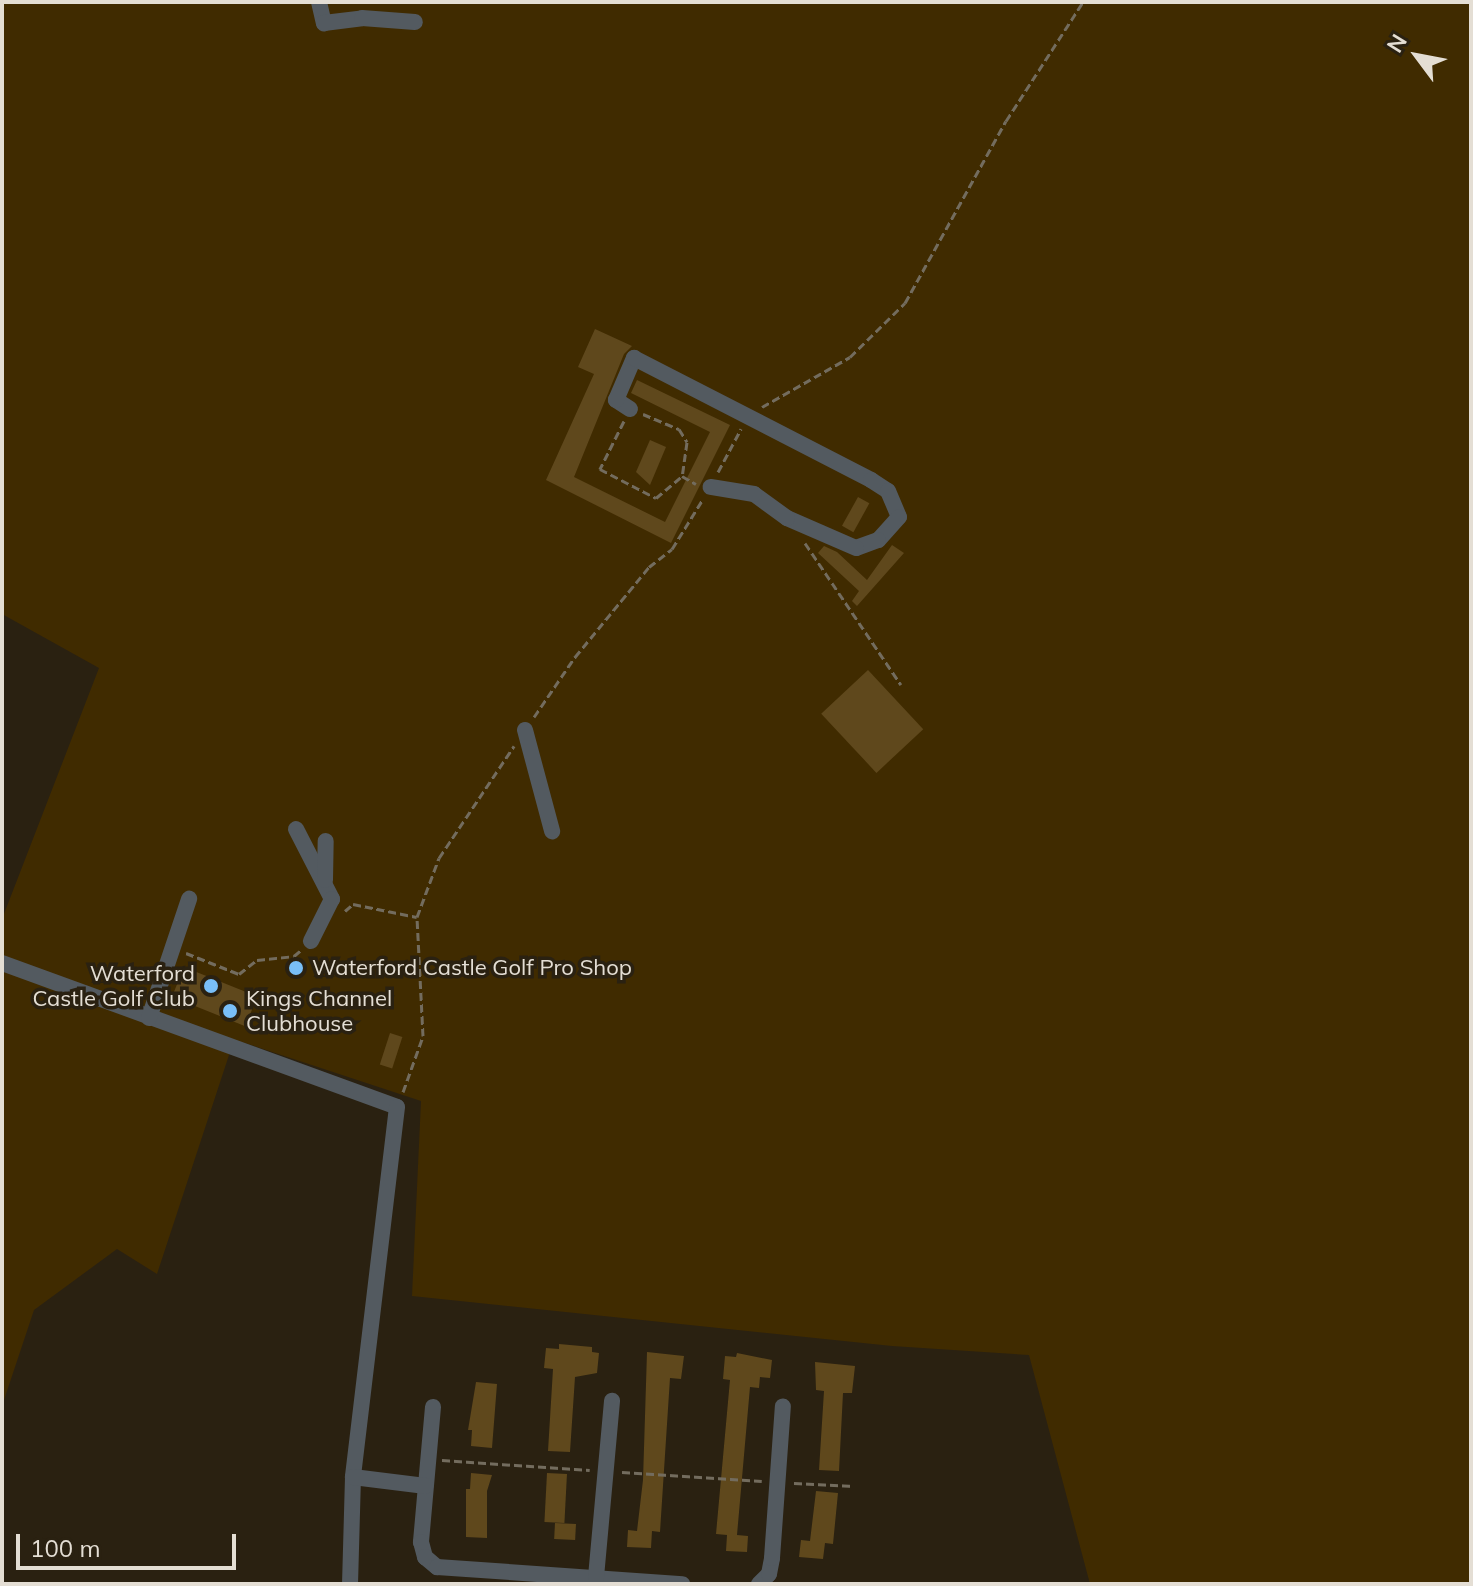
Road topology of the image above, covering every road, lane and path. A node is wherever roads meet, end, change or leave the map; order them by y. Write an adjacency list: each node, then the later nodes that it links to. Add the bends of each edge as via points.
1 (319, 2): 3 (street, via 324,23 362,18)
2 (1083, 2): 5 (path, via 1006,121 905,303 850,357)
3 (415, 22)
4 (630, 409): 5 (street, via 616,400 634,358); 6 (path, via 679,429 687,442); 6 (path, via 600,469 656,498)
5 (749, 414): 7 (path); 8 (street, via 880,485 896,503 899,517 878,540 856,548)
6 (682, 476): 7 (path)
7 (711, 487): 8 (street, via 754,494); 10 (path, via 672,549 649,567 575,657)
8 (787, 518): 9 (path)
9 (901, 685)
10 (525, 730): 12 (street); 19 (path, via 439,858 417,917 423,1036)
11 (296, 829): 14 (street)
12 (552, 831)
13 (326, 841): 14 (street)
14 (326, 885): 16 (street, via 332,899)
15 (189, 899): 18 (street)
16 (311, 941)
17 (2, 963): 18 (street)
18 (149, 1018): 19 (street)
19 (397, 1107): 25 (street)
20 (612, 1401): 24 (street)
21 (783, 1406): 26 (street)
22 (433, 1407): 23 (street)
23 (427, 1459): 24 (path); 27 (street)
24 (606, 1471): 26 (path); 29 (street)
25 (353, 1477): 27 (street); 30 (street)
26 (777, 1482): 28 (path); 32 (street, via 772,1558 769,1574)
27 (425, 1486): 29 (street, via 421,1542 425,1557 437,1567)
28 (854, 1486)
29 (596, 1577): 31 (street)
30 (350, 1584)
31 (682, 1584)
32 (759, 1584)

